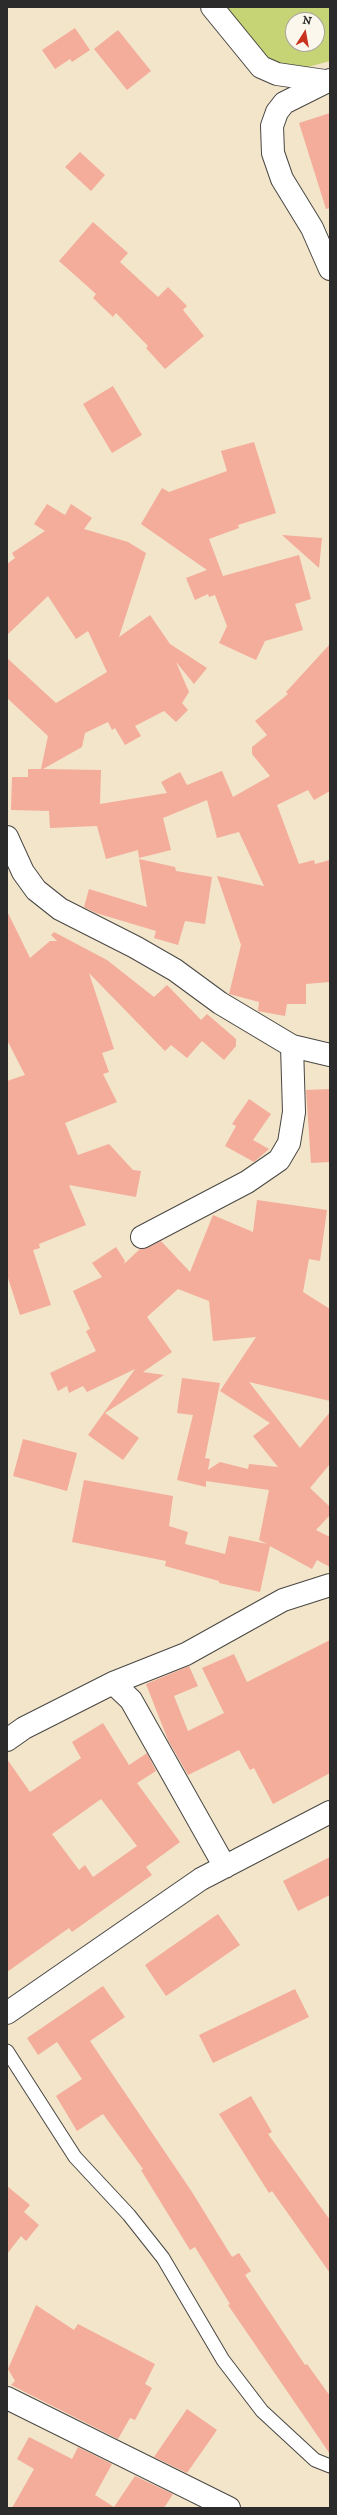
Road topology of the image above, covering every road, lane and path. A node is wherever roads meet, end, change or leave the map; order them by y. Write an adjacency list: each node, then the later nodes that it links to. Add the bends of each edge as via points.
1 (212, 7): 2 (street, via 260,67 276,74)
2 (327, 81): 3 (street, via 284,103 277,112 272,126 273,153 282,179 312,228)
3 (330, 270)
4 (7, 837): 5 (street)
5 (15, 871): 6 (street, via 60,909 135,946 175,970 220,1003)
6 (292, 1046): 7 (street); 8 (street, via 294,1112 289,1143 279,1160 247,1182)
7 (330, 1055)
8 (142, 1237)
9 (330, 1585): 10 (street, via 283,1600 186,1654)
10 (113, 1683): 11 (street, via 24,1728); 13 (street, via 131,1700)
11 (7, 1740)
12 (330, 1812): 13 (street)
13 (225, 1867): 14 (street, via 201,1879)
14 (7, 2013)
15 (7, 2051): 17 (lane, via 75,2156 164,2258 223,2360 262,2411 315,2460)
16 (7, 2398): 18 (street)
17 (330, 2466)
18 (229, 2508)

